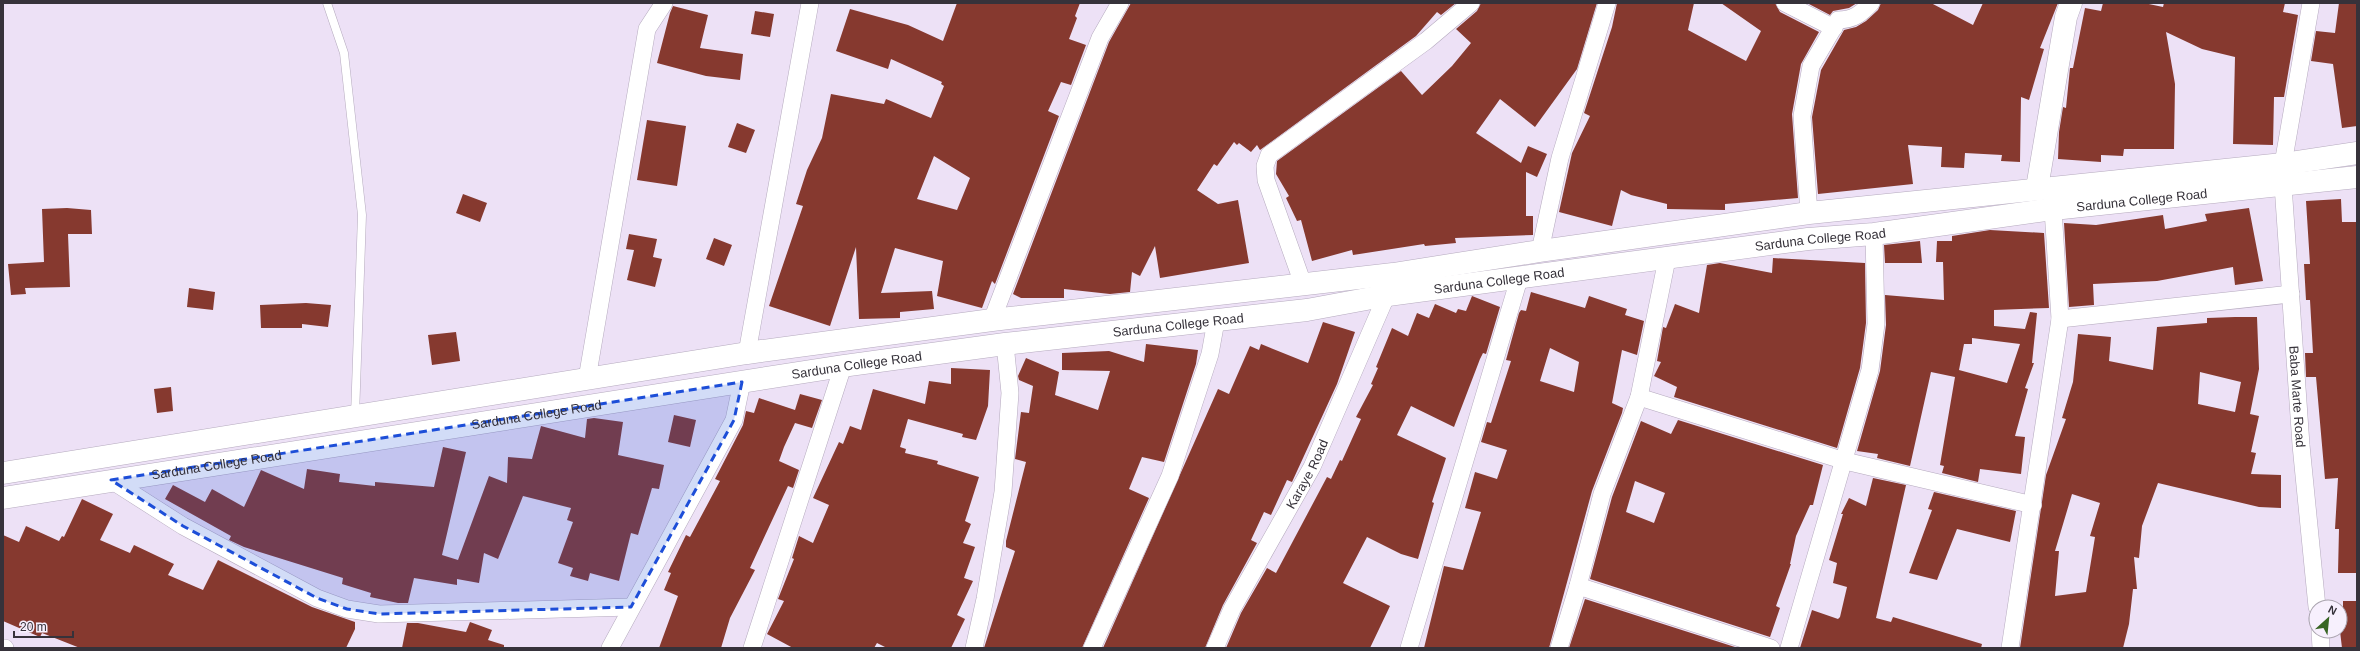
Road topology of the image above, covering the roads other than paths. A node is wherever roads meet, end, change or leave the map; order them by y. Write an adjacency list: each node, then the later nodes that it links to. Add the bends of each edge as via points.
1 (327, 3): 37 (lane, via 344,53 362,215)
2 (664, 3): 34 (street, via 647,29)
3 (810, 3): 32 (street)
4 (1120, 3): 28 (street, via 1100,38)
5 (1471, 3): 23 (street, via 1426,41 1269,155 1265,166 1266,180)
6 (1607, 3): 20 (street, via 1560,158)
7 (1785, 3): 11 (street)
8 (1871, 3): 11 (street, via 1862,13 1850,20 1838,20)
9 (2071, 3): 16 (street, via 2066,17)
10 (2311, 3): 13 (street)
11 (1834, 28): 18 (street, via 1810,66 1802,116)
12 (2357, 153): 13 (street, Sarduna College Road)
13 (2283, 164): 16 (street, Sarduna College Road)
14 (2357, 177): 15 (street, Sarduna College Road)
15 (2283, 185): 17 (street, Sarduna College Road); 25 (street, Baba Marte Road)
16 (2037, 188): 18 (street, Sarduna College Road)
17 (2053, 210): 19 (street, Sarduna College Road); 27 (street)
18 (1810, 213): 20 (street, Sarduna College Road)
19 (1874, 234): 21 (street, Sarduna College Road, via 1808,239); 38 (street, via 1876,324 1870,370)
20 (1540, 251): 24 (street, Sarduna College Road)
21 (1667, 259): 22 (street, Sarduna College Road); 36 (street)
22 (1519, 279): 24 (street, Sarduna College Road); 51 (street)
23 (1303, 284): 24 (street, Sarduna College Road); 26 (street, Sarduna College Road)
24 (1391, 285): 29 (street, Sarduna College Road, via 1307,310); 50 (street, Karaye Road, via 1312,467 1232,609)
25 (2291, 294): 27 (street); 44 (street, Baba Marte Road, via 2301,445)
26 (1137, 303): 28 (street, Sarduna College Road); 30 (street)
27 (2060, 319): 42 (street)
28 (992, 320): 32 (street, Sarduna College Road)
29 (1216, 321): 30 (street, Sarduna College Road); 49 (street, via 1210,354 1170,476)
30 (1137, 330): 31 (street, Sarduna College Road)
31 (1005, 344): 33 (street, Sarduna College Road); 48 (street, via 1010,393 1003,492 985,600)
32 (747, 354): 34 (street, Sarduna College Road)
33 (843, 366): 35 (street, Sarduna College Road); 47 (street)
34 (587, 379): 37 (street, Sarduna College Road)
35 (742, 382): 40 (street, Sarduna College Road); 45 (street, via 734,420)
36 (1640, 397): 38 (street); 43 (street, via 1602,494)
37 (355, 416): 39 (street, Sarduna College Road)
38 (1845, 461): 42 (street); 54 (street)
39 (3, 474)
40 (111, 480): 41 (street, Sarduna College Road); 45 (street, via 183,526 317,598 347,609 379,614)
41 (3, 498)
42 (2033, 505): 55 (street)
43 (1578, 586): 52 (street); 53 (street)
44 (2316, 599)
45 (631, 607): 46 (street)
46 (610, 648)
47 (752, 648)
48 (974, 648)
49 (1092, 648)
50 (1215, 648)
51 (1409, 648)
52 (1559, 648)
53 (1771, 648)
54 (1789, 648)
55 (2010, 648)

